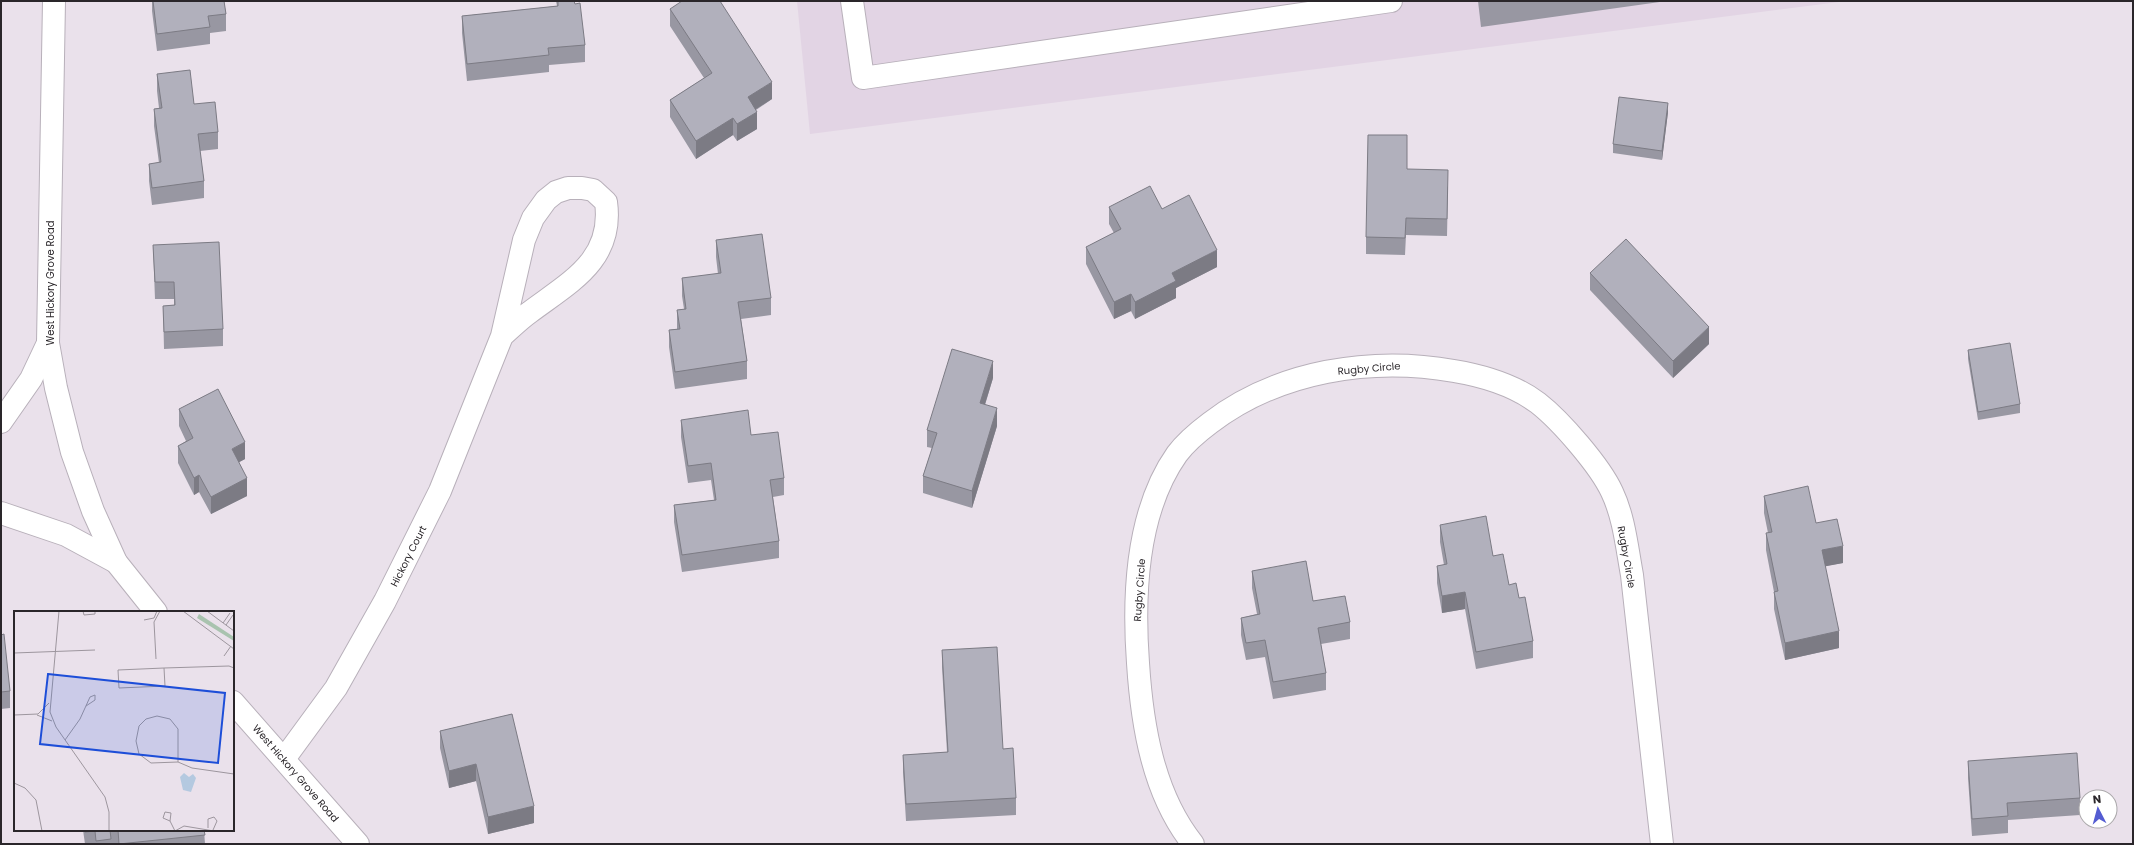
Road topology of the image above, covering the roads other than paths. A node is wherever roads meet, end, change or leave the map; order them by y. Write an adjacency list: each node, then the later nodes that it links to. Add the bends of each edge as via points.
1 (54, 1): 5 (street, West Hickory Grove Road)
2 (852, 1): 3 (street, via 863,78)
3 (1391, 1)
4 (502, 336): 4 (street, Hickory Court, via 583,272 597,253 604,238 608,218 606,202 593,190 568,188 556,192 546,200 533,218 524,240); 11 (street, Hickory Court, via 440,491 392,588 336,688)
5 (48, 343): 6 (street, via 31,379); 8 (street, West Hickory Grove Road, via 72,452 93,511)
6 (1, 422)
7 (1, 513): 8 (street, via 66,535)
8 (116, 562): 9 (street, West Hickory Grove Road)
9 (155, 611)
10 (234, 703): 11 (street, West Hickory Grove Road)
11 (284, 759): 12 (street, West Hickory Grove Road)
12 (358, 844)
13 (1193, 844): 14 (street, Rugby Circle, via 1185,835 1161,790 1147,738 1139,686 1136,642 1138,576 1141,550 1159,486 1179,452 1198,432 1251,396 1317,373 1394,364 1473,374 1514,388 1538,403 1559,422 1597,468 1612,492 1624,533 1632,575)
14 (1662, 844)

